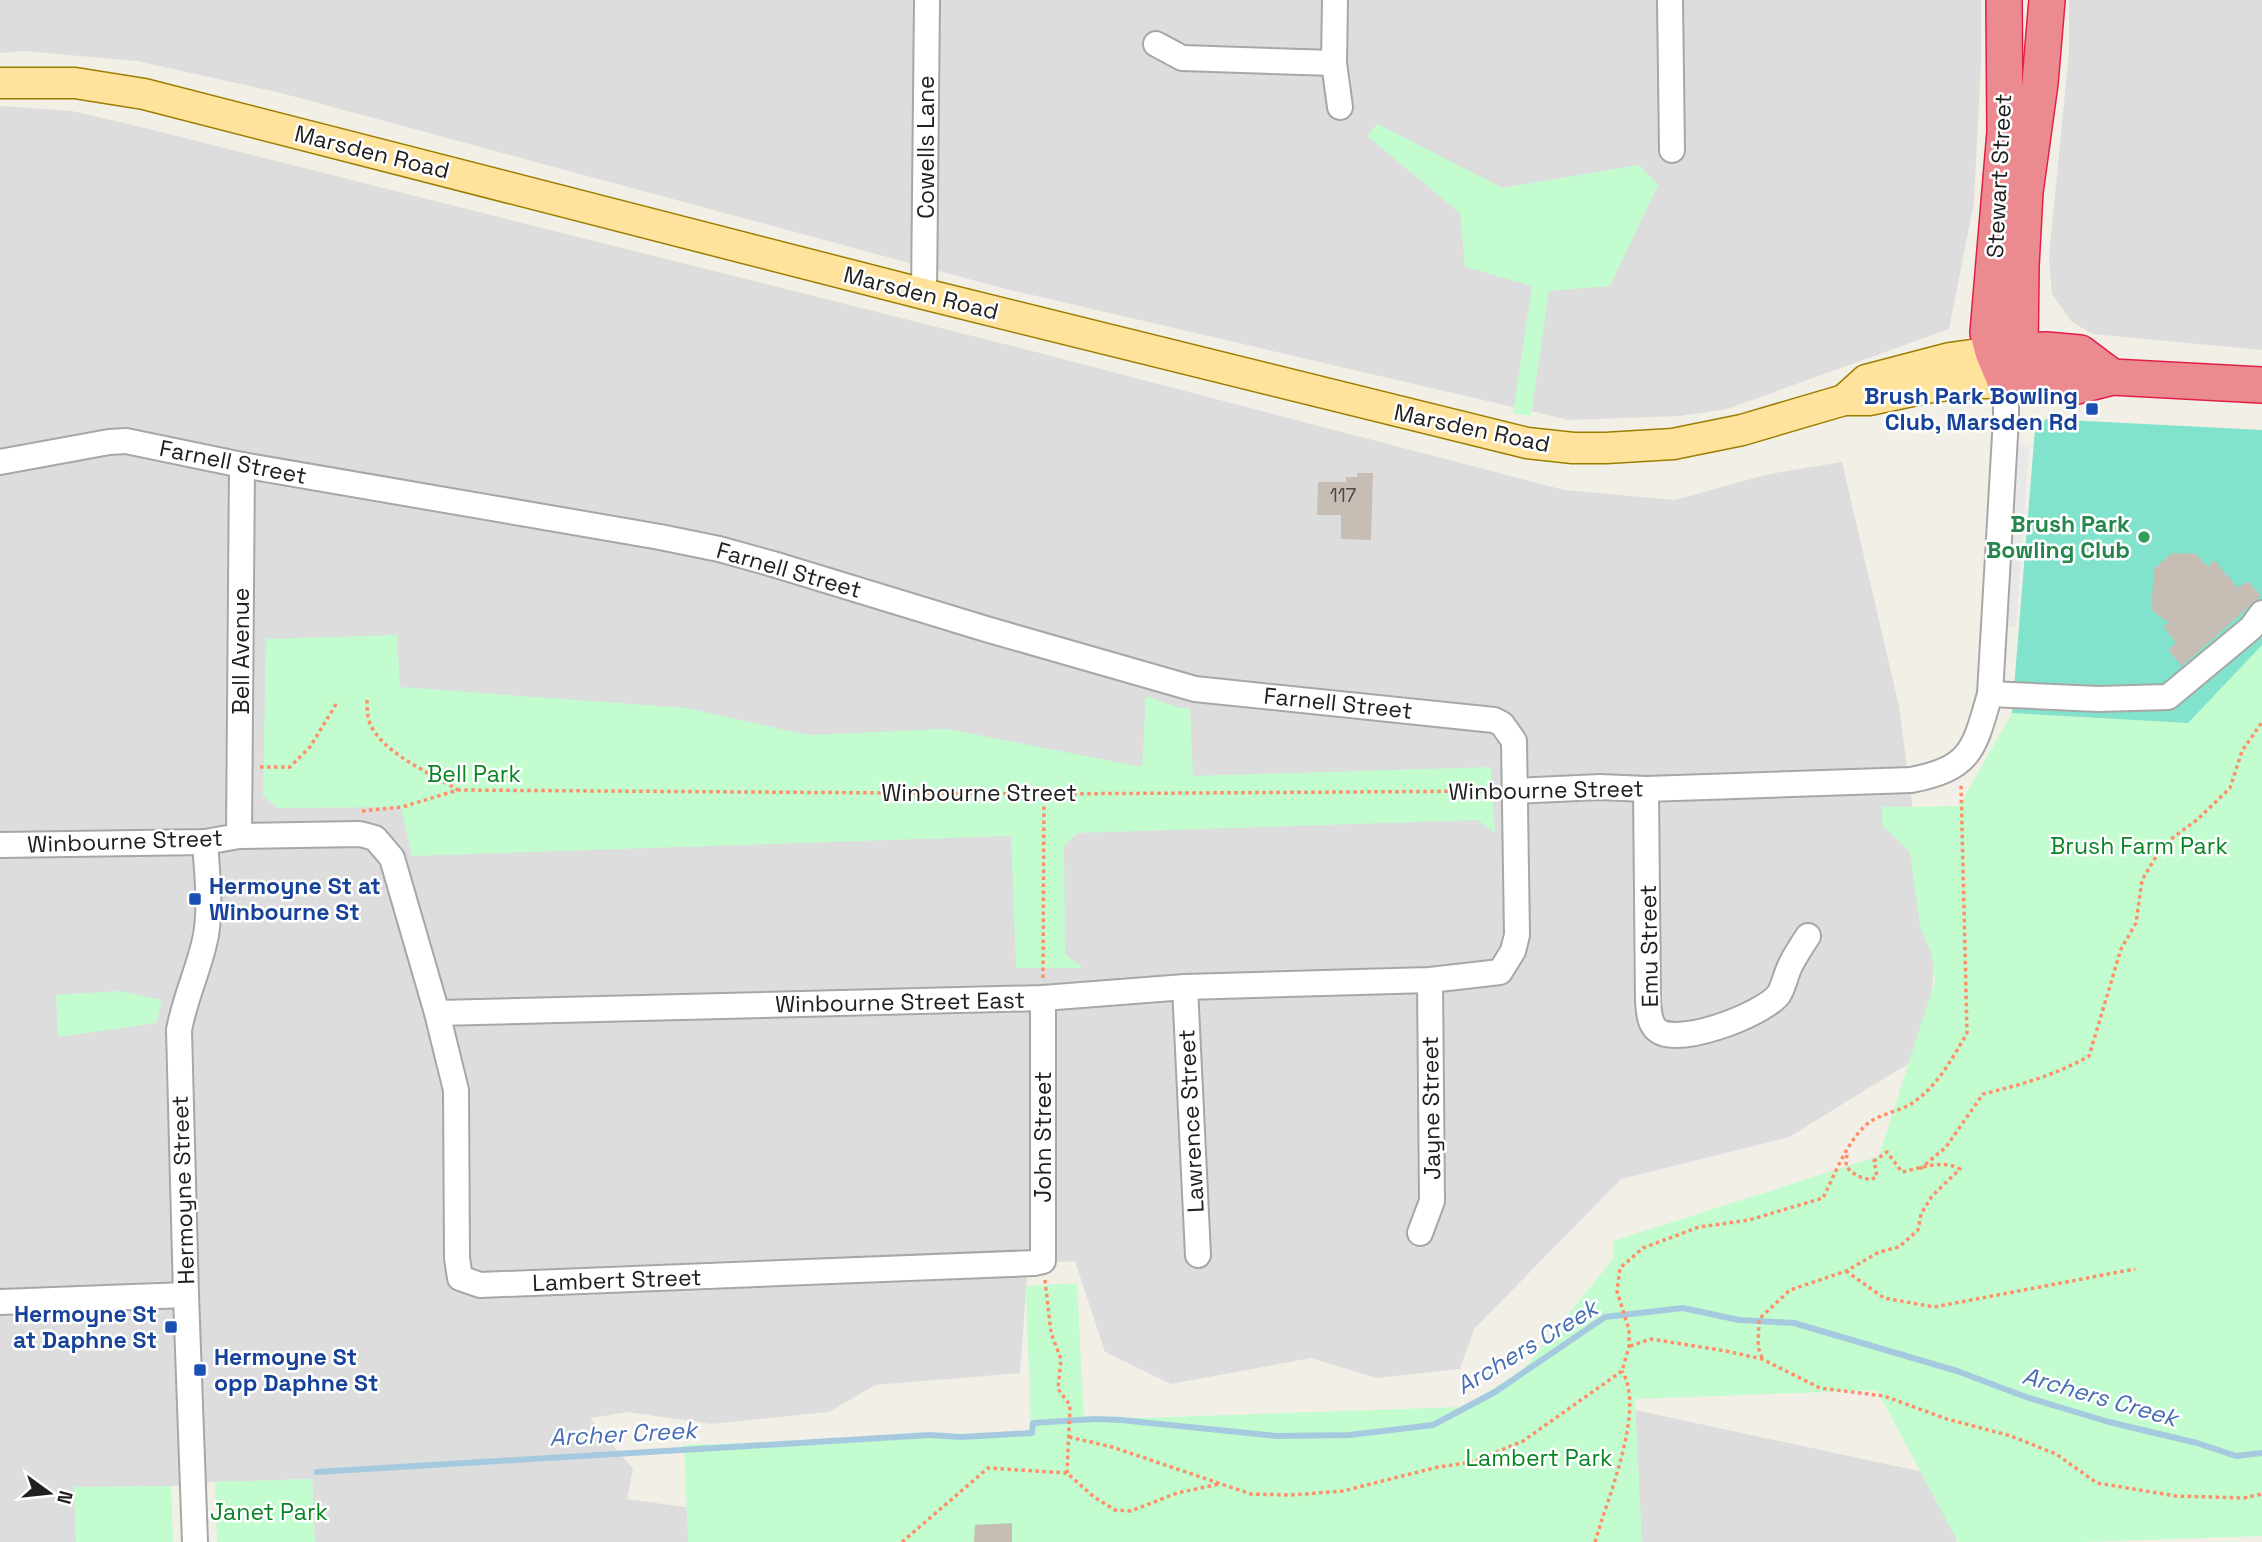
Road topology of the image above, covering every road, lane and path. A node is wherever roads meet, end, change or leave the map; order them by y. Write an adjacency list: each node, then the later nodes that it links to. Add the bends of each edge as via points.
1 (927, 0): 11 (street, Cowells Lane)
2 (1335, 0): 7 (street)
3 (1670, 0): 10 (street)
4 (2004, 0): 12 (highway, Stewart Street, via 2005,132 1989,333)
5 (2047, 0): 12 (highway, Stewart Street, via 2021,266)
6 (1156, 44): 7 (street, via 1181,58)
7 (1334, 63): 9 (street)
8 (0, 83): 11 (main road, Marsden Road, via 75,83 144,94)
9 (1340, 107)
10 (1672, 150)
11 (925, 294): 12 (main road, Marsden Road, via 1538,444 1606,448 1673,444 1742,430 1844,400 1866,380 1950,359)
12 (2006, 362): 13 (highway, Marsden Road, via 2046,350 2080,353 2112,377); 17 (street)
13 (2262, 385)
14 (0, 462): 15 (street, Farnell Street, via 126,441)
15 (242, 465): 22 (street, Bell Avenue); 25 (street, Farnell Street, via 719,549 1195,689 1494,720 1514,741)
16 (2262, 613): 17 (street, via 2168,697)
17 (1990, 694): 21 (street, via 1977,738)
18 (366, 700): 24 (path, via 373,730 385,744)
19 (338, 701): 22 (path, via 310,747 290,767)
20 (2262, 722): 37 (path, via 2242,751 2230,788 2163,845 2142,880 2136,923 2121,949 2089,1056 2042,1078 1983,1094 1946,1147)
21 (1961, 762): 23 (street, Winbourne Street, via 1936,775 1911,780); 36 (path, via 1967,1033 1930,1087 1910,1104 1867,1124)
22 (240, 767): 28 (street, Bell Avenue)
23 (1646, 789): 25 (street, Winbourne Street); 31 (street, Emu Street, via 1648,1002 1655,1028 1673,1037 1689,1035 1769,1003 1779,993)
24 (458, 790): 26 (path, Winbourne Street); 27 (path, Winbourne Street, via 402,807)
25 (1515, 791): 26 (path, Winbourne Street); 32 (street, Winbourne Street East, via 1517,935 1513,951 1500,972)
26 (1044, 794): 34 (path)
27 (353, 811)
28 (239, 836): 29 (street, Winbourne Street); 35 (street, via 360,834 375,838 392,858)
29 (205, 842): 30 (street, Winbourne Street); 43 (street, Hermoyne Street, via 209,911 179,1030)
30 (0, 845)
31 (1808, 936)
32 (1430, 980): 33 (street, Winbourne Street East); 38 (street, Jayne Street, via 1432,1201)
33 (1185, 987): 34 (street, Winbourne Street East); 39 (street, Lawrence Street)
34 (1043, 998): 35 (street, Winbourne Street East); 40 (street, John Street)
35 (437, 1013): 40 (street, Lambert Street, via 456,1090 460,1278 480,1285)
36 (1847, 1150): 37 (path, via 1846,1167 1871,1180 1877,1176 1874,1161 1887,1153 1902,1172); 45 (path, via 1823,1198 1749,1220 1699,1227 1643,1248 1627,1261 1620,1268 1617,1291)
37 (1920, 1169): 42 (path, via 1938,1164 1960,1169 1932,1196 1918,1230 1899,1247 1879,1252)
38 (1420, 1233)
39 (1198, 1255)
40 (1043, 1261): 48 (path, via 1051,1333 1061,1359 1058,1389 1070,1405)
41 (2135, 1269): 42 (path, via 1934,1307 1884,1298)
42 (1846, 1271): 46 (path, via 1790,1290 1759,1319)
43 (186, 1295): 44 (street); 52 (street, Hermoyne Street)
44 (0, 1302)
45 (1629, 1346): 46 (path, via 1651,1339); 47 (path)
46 (1762, 1359): 51 (path, via 1820,1388 1884,1396 2011,1436 2056,1454 2097,1483 2176,1496 2244,1498)
47 (1622, 1371): 50 (path, via 1523,1441 1473,1461 1343,1491 1251,1494); 54 (path, via 1629,1382 1629,1421)
48 (1069, 1437): 49 (path); 50 (path)
49 (1067, 1474): 50 (path, via 1115,1510 1131,1511 1177,1493); 53 (path, via 988,1468)
50 (1221, 1484)
51 (2262, 1494)
52 (195, 1542)
53 (902, 1542)
54 (1595, 1542)

